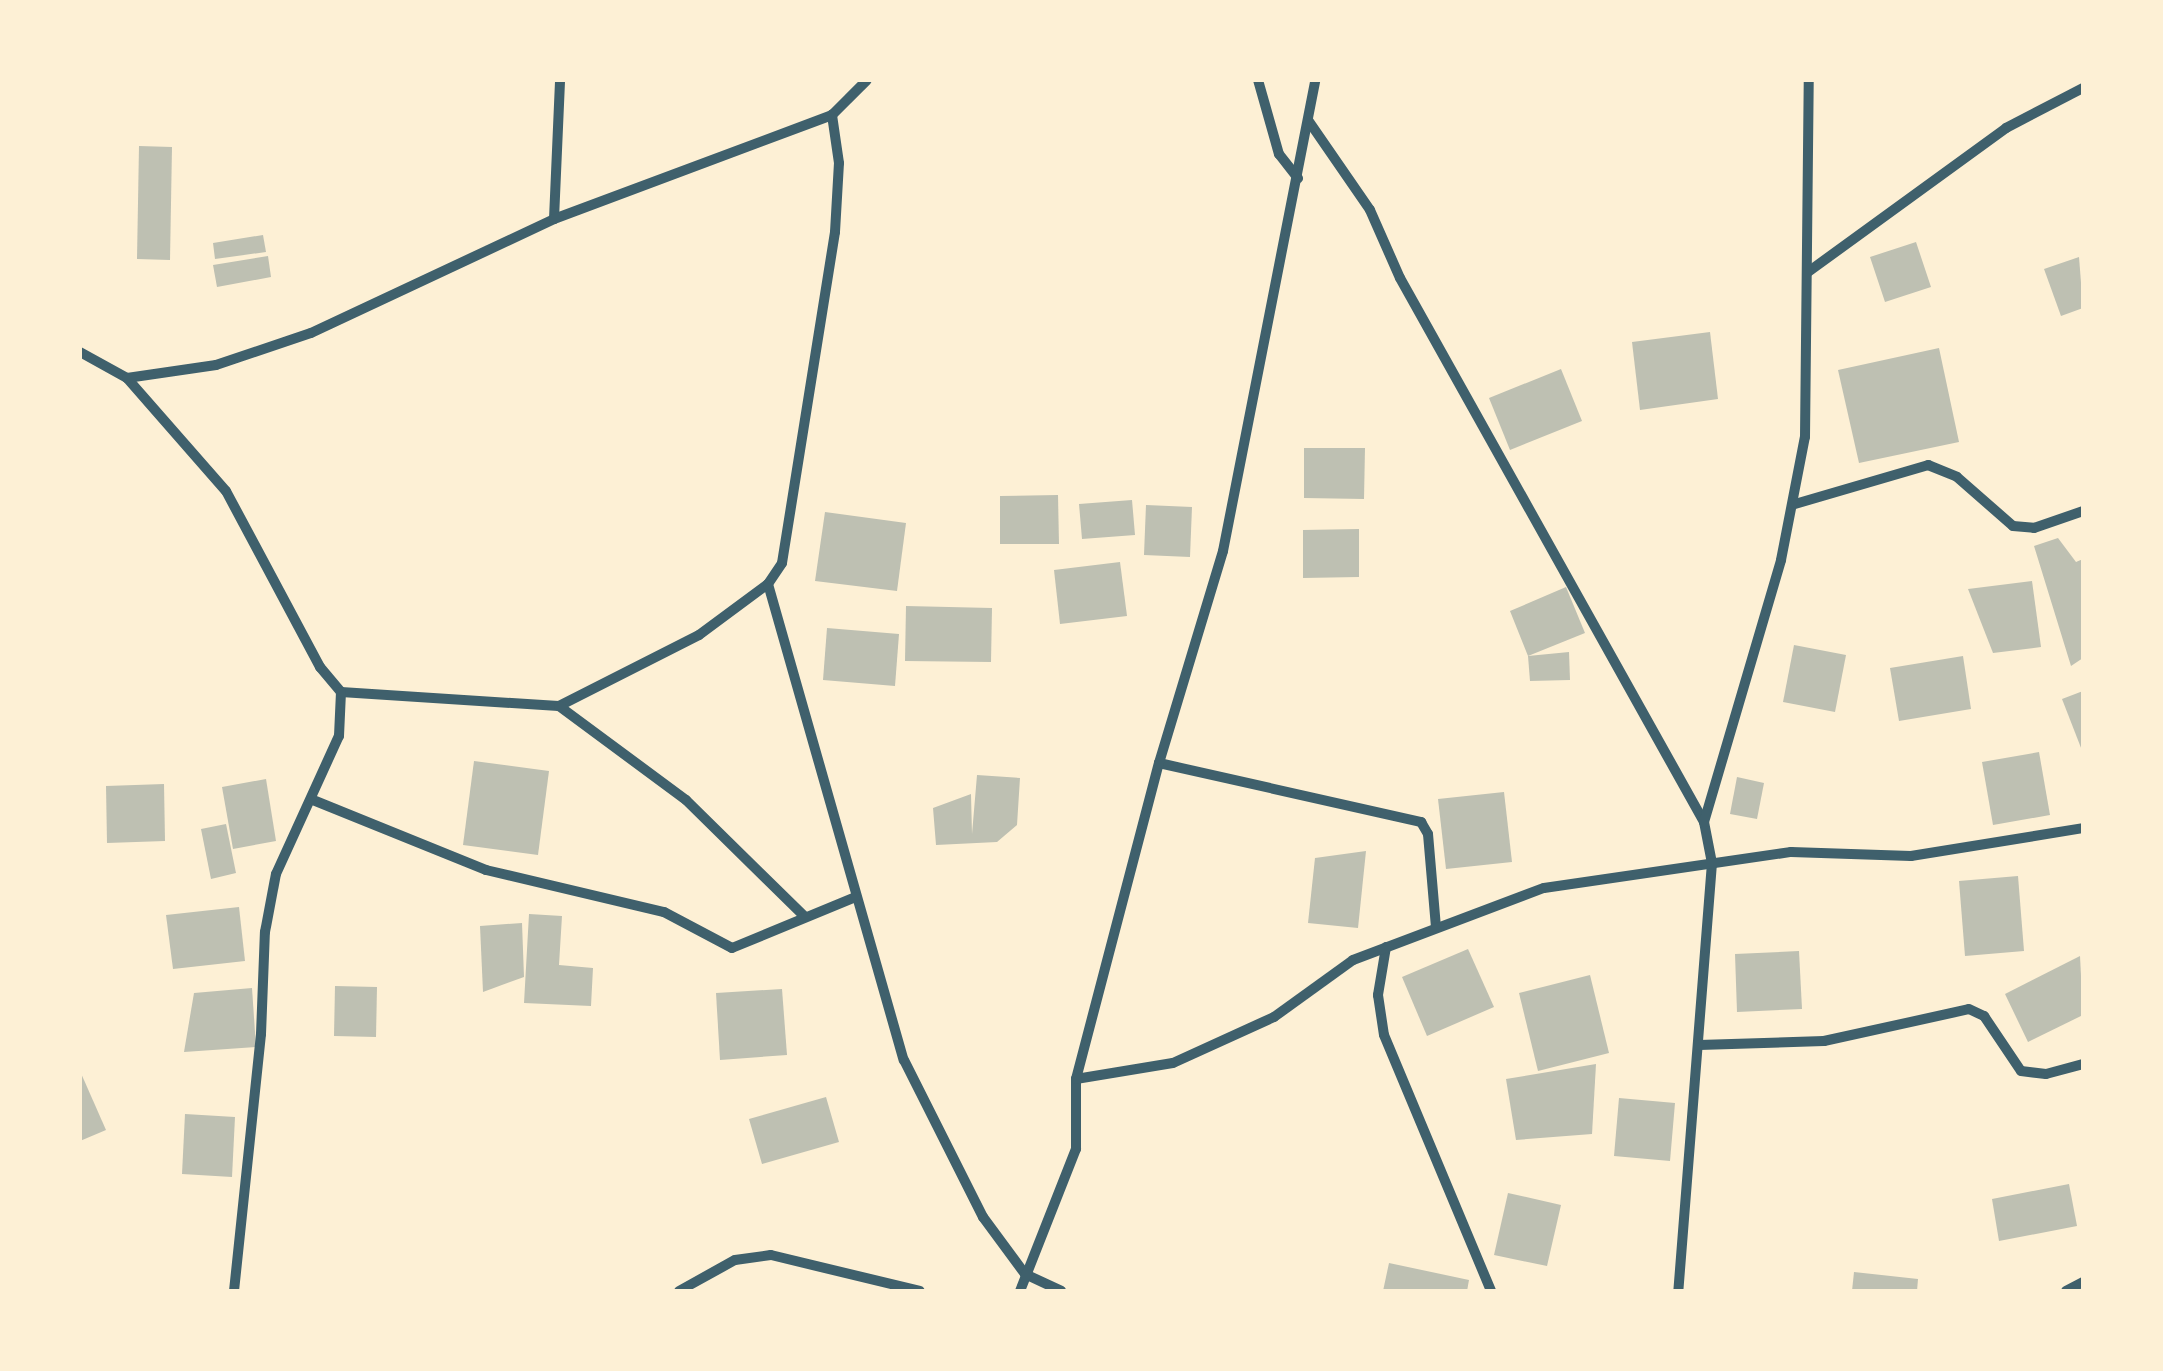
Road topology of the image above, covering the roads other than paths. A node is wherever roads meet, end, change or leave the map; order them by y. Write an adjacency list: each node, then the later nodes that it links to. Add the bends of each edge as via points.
1 (560, 80): 10 (street)
2 (868, 80): 7 (street)
3 (1258, 80): 9 (street, via 1273,140)
4 (1315, 80): 8 (street)
5 (1809, 80): 11 (street)
6 (2083, 88): 11 (street, via 2006,128)
7 (832, 115): 10 (street); 16 (street, via 839,162 835,232 795,506 782,563)
8 (1308, 120): 9 (street); 21 (street, via 1370,210 1426,325)
9 (1298, 178): 19 (street, via 1223,551)
10 (554, 219): 13 (street, via 311,333 216,366)
11 (1808, 272): 14 (street, via 1805,437)
12 (80, 352): 13 (street)
13 (127, 378): 17 (street, via 226,491 320,667)
14 (1795, 504): 15 (street, via 1928,465 1957,477 2013,526 2034,528); 21 (street)
15 (2083, 511)
16 (768, 584): 18 (street, via 699,635); 24 (street)
17 (340, 692): 18 (street); 20 (street, via 339,736)
18 (560, 706): 25 (street, via 686,800)
19 (1158, 763): 26 (street, via 1421,822 1428,834); 30 (street)
20 (314, 800): 25 (street, via 486,870 664,912 732,948 747,947); 33 (street, via 276,874 264,932 261,1034)
21 (1704, 822): 23 (street)
22 (2083, 828): 23 (street, via 1910,856 1791,852)
23 (1712, 863): 26 (street, via 1544,888); 28 (street)
24 (856, 896): 25 (street); 31 (street, via 904,1060 939,1140)
25 (804, 916)
26 (1436, 927): 27 (street)
27 (1386, 947): 30 (street, via 1353,960 1274,1018 1220,1043 1174,1062); 38 (street, via 1378,995 1384,1035)
28 (1698, 1046): 29 (street, via 1824,1041 1969,1009 1984,1016 2021,1071 2046,1074); 39 (street)
29 (2083, 1064)
30 (1076, 1078): 31 (street, via 1076,1148)
31 (1024, 1274): 36 (street); 37 (street)
32 (2083, 1282): 40 (street)
33 (234, 1291)
34 (679, 1291): 35 (street, via 735,1260 771,1255)
35 (920, 1291)
36 (1020, 1291)
37 (1061, 1291)
38 (1490, 1291)
39 (1678, 1291)
40 (2066, 1291)

